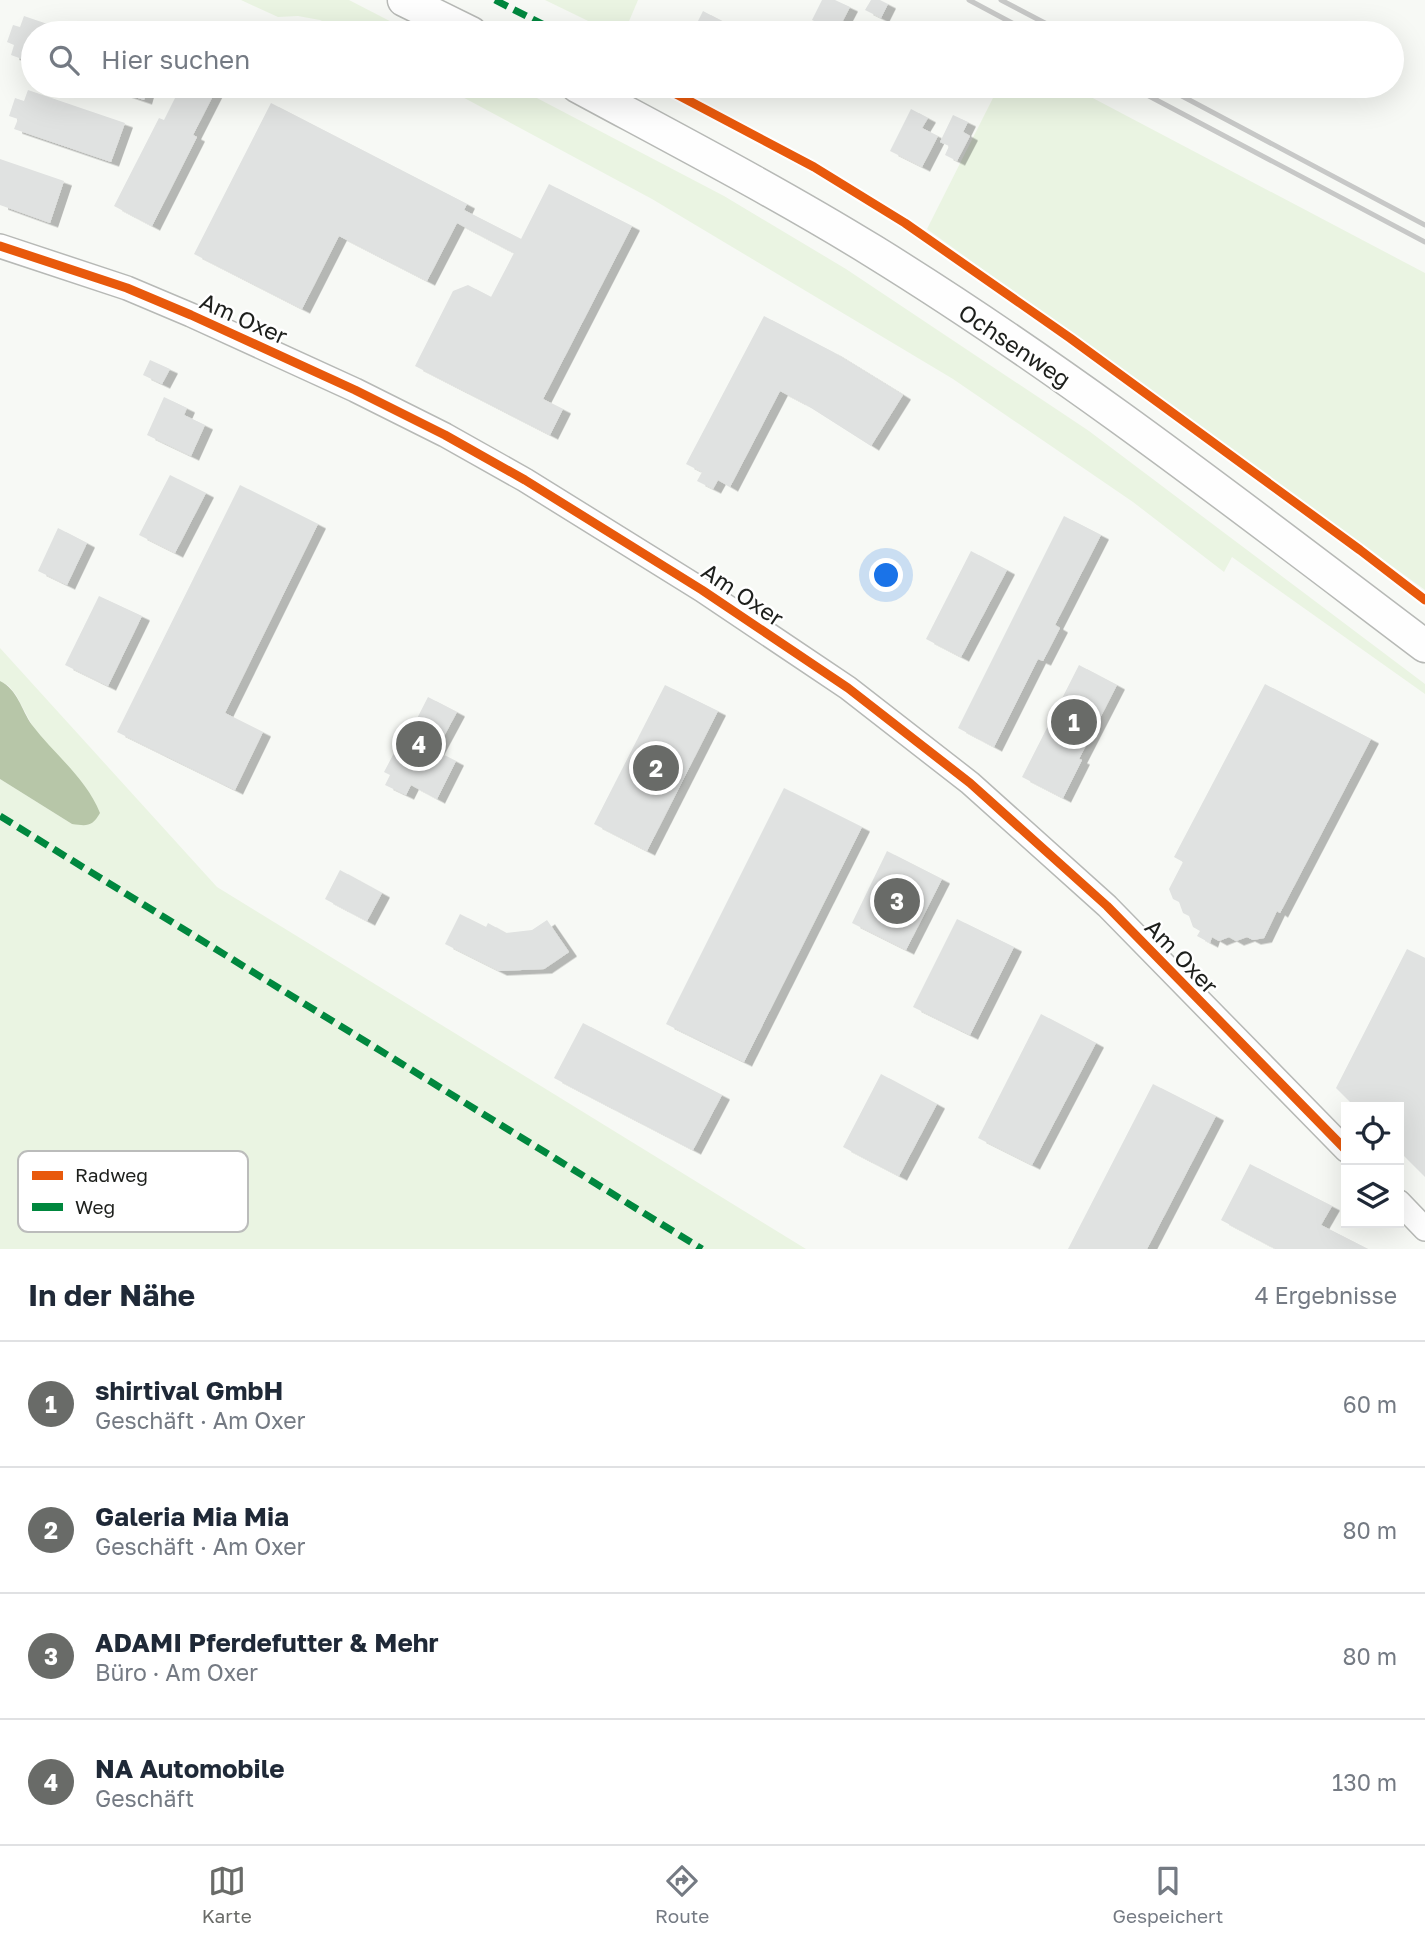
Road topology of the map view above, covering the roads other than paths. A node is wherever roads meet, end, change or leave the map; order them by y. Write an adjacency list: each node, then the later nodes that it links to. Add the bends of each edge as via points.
1 (404, 0): 2 (main road)
2 (447, 21)
3 (599, 98): 5 (main road, Ochsenweg, via 793,202 1068,379)
4 (0, 246): 6 (street, Am Oxer, via 137,292 355,390 516,475 692,583 848,688 970,783 1107,906)
5 (1425, 646)
6 (1341, 1145)
7 (1404, 1207): 8 (street)
8 (1425, 1229)
9 (1425, 1244): 10 (street)
10 (1422, 1249)

